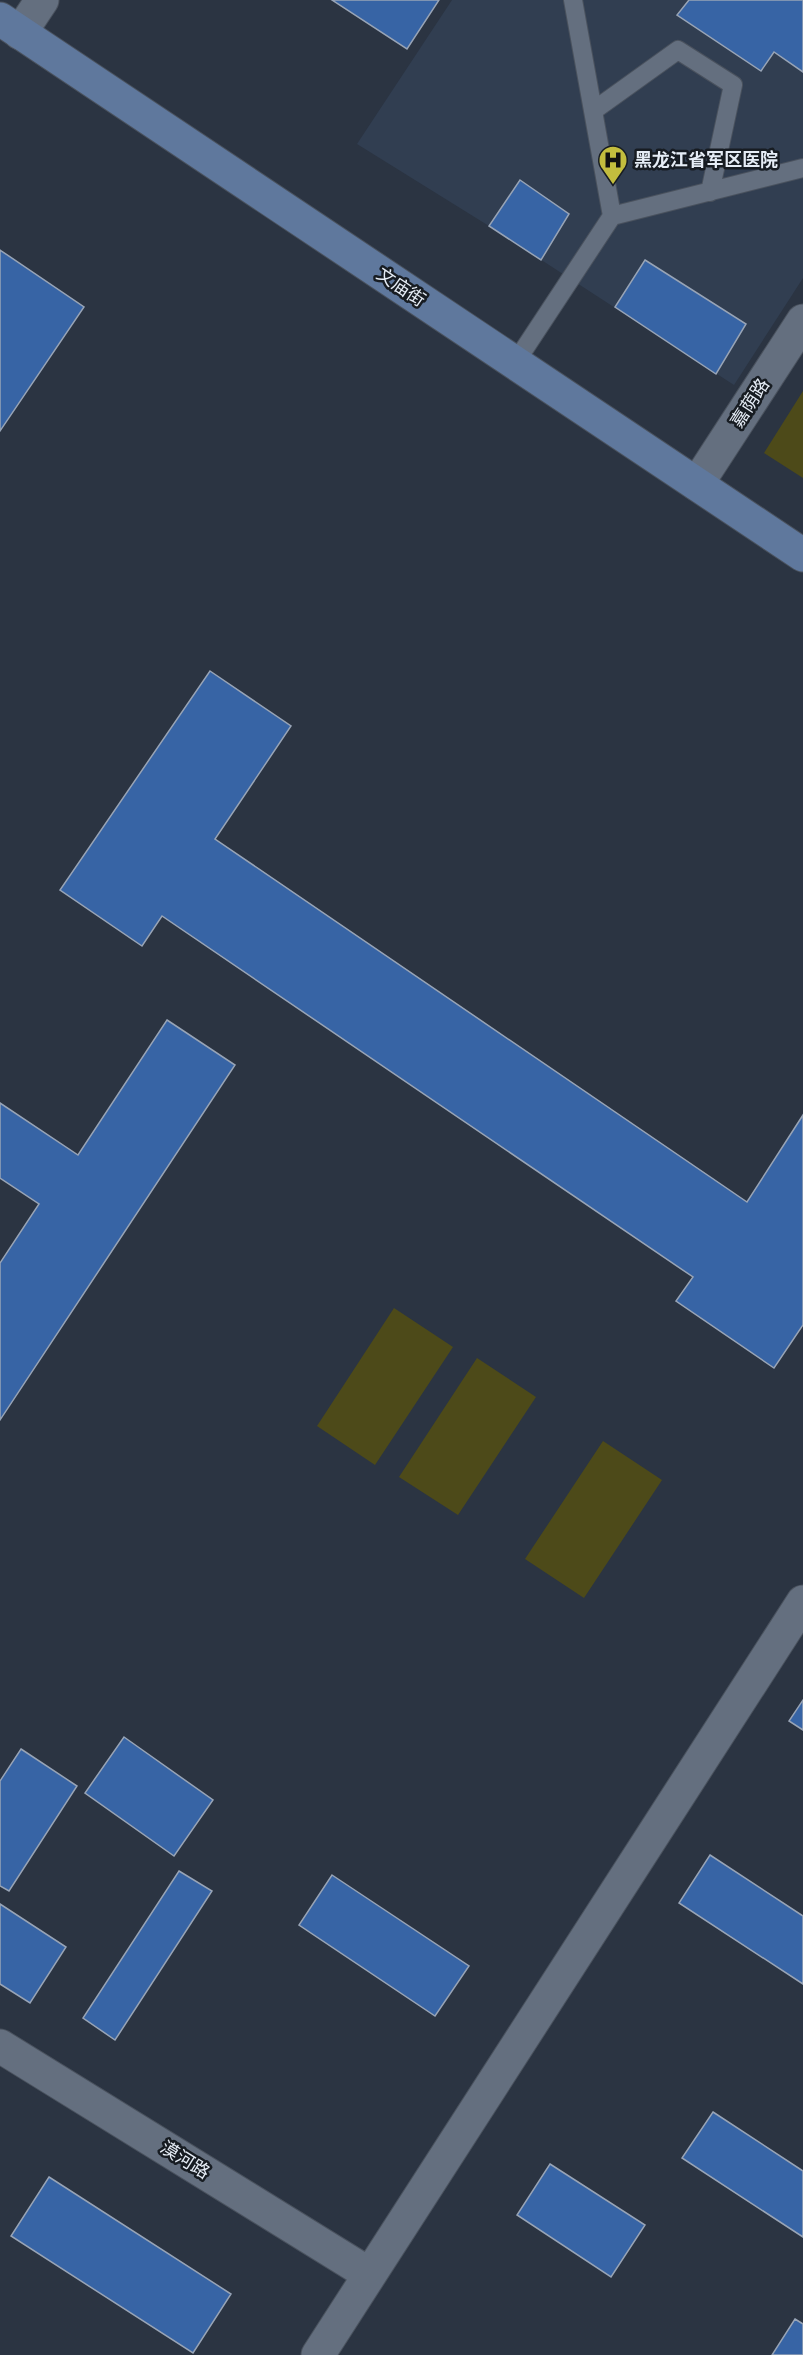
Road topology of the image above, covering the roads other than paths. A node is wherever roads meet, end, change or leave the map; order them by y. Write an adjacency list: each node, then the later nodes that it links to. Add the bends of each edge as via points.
1 (42, 0): 3 (street)
2 (573, 0): 4 (lane)
3 (10, 26): 9 (main road, 文庙街)
4 (593, 111): 6 (lane, via 678,50 734,85); 7 (lane)
5 (803, 168): 6 (lane)
6 (710, 192): 7 (lane)
7 (612, 216): 9 (lane)
8 (803, 321): 10 (street, 嘉荫路)
9 (515, 363): 10 (main road, 文庙街)
10 (697, 484): 11 (main road, 文庙街)
11 (803, 555)
12 (803, 1602): 14 (street)
13 (0, 2046): 14 (street, 漠河路)
14 (369, 2274): 15 (street)
15 (318, 2355)

